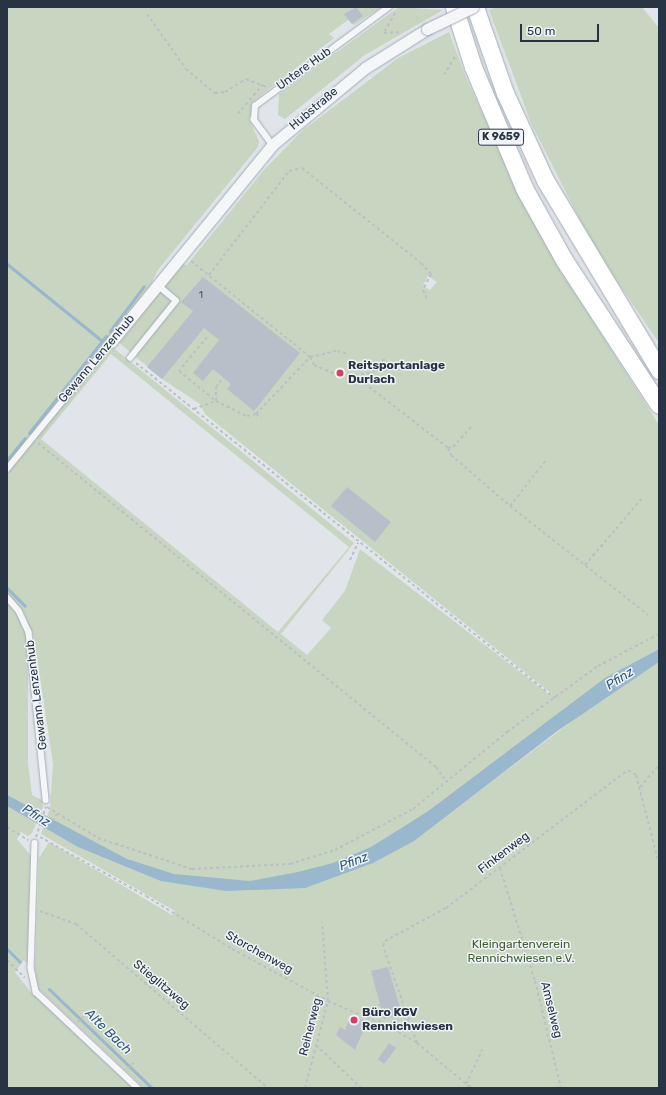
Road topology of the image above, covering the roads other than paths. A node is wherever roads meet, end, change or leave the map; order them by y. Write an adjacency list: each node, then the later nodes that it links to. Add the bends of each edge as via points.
1 (390, 7): 4 (lane, Untere Hub, via 255,106 253,113 257,126)
2 (454, 7): 10 (main road, K 9659, via 476,74 524,188 564,260)
3 (474, 7): 4 (street, Hubstraße, bridge, via 414,37 324,99); 9 (main road, K 9659, via 505,93 545,180)
4 (272, 145): 5 (street, Hubstraße)
5 (184, 251): 6 (street, Gewann Lenzenhub)
6 (157, 285): 7 (street, Gewann Lenzenhub); 8 (lane, via 176,301)
7 (111, 342): 11 (lane, Gewann Lenzenhub)
8 (130, 358)
9 (659, 370)
10 (659, 405)
11 (7, 469)
12 (7, 597): 13 (lane, Gewann Lenzenhub, via 19,611 29,632)
13 (46, 800)
14 (35, 843): 15 (lane, via 33,986 36,992)
15 (138, 1088)

